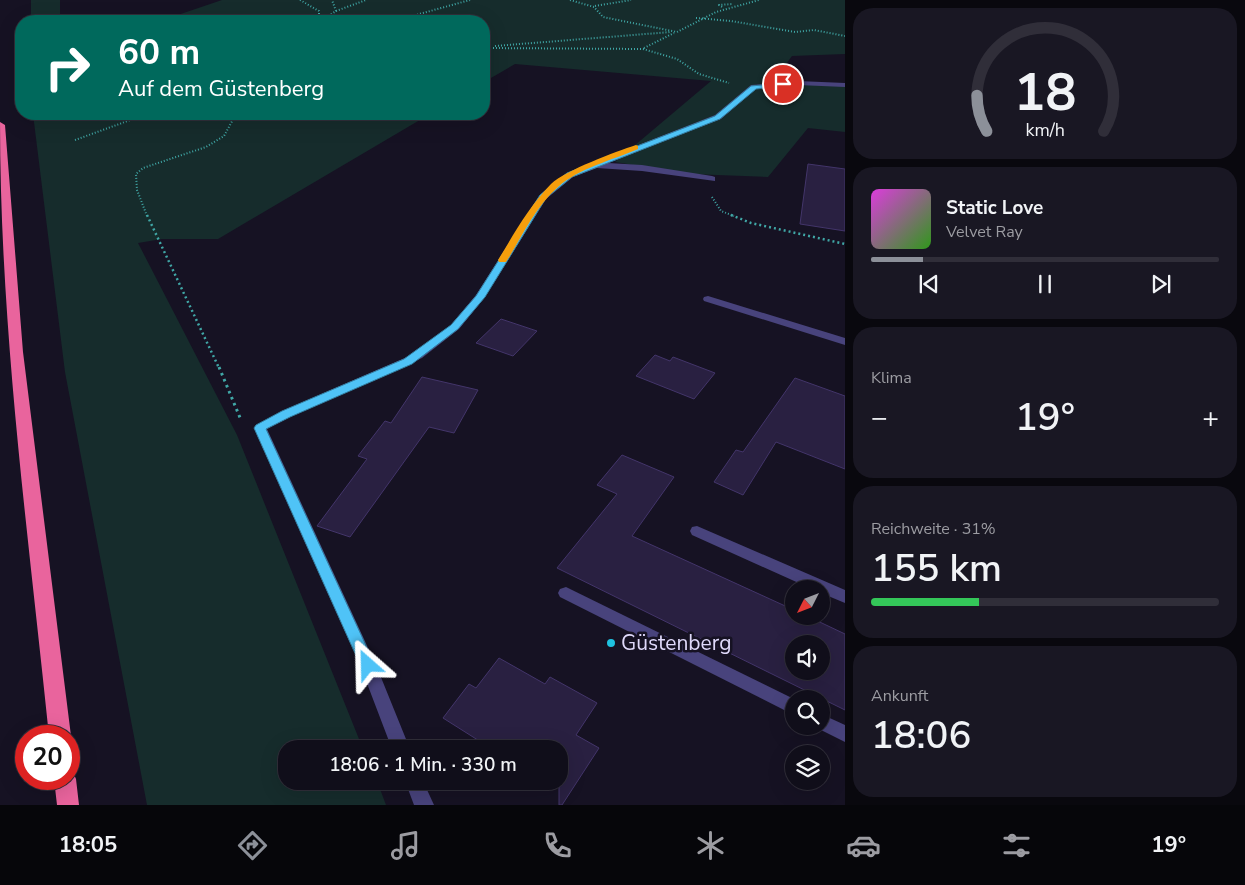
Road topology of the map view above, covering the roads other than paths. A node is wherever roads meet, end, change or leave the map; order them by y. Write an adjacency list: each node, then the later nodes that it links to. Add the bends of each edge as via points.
1 (845, 84): 3 (lane, via 798,83 754,87 718,117)
2 (0, 125): 11 (highway, via 16,352)
3 (595, 165): 4 (lane, via 642,168); 14 (lane, via 570,175 543,197 480,297 455,327 418,356 260,428 368,665)
4 (712, 179)
5 (708, 298): 6 (lane)
6 (845, 342)
7 (697, 531): 9 (lane)
8 (566, 593): 10 (lane)
9 (845, 597)
10 (785, 703)
11 (59, 725)
12 (830, 726): 13 (lane)
13 (845, 734)
14 (397, 740)
15 (66, 790): 17 (highway)
16 (418, 790): 18 (lane)
17 (68, 805)
18 (424, 805)

